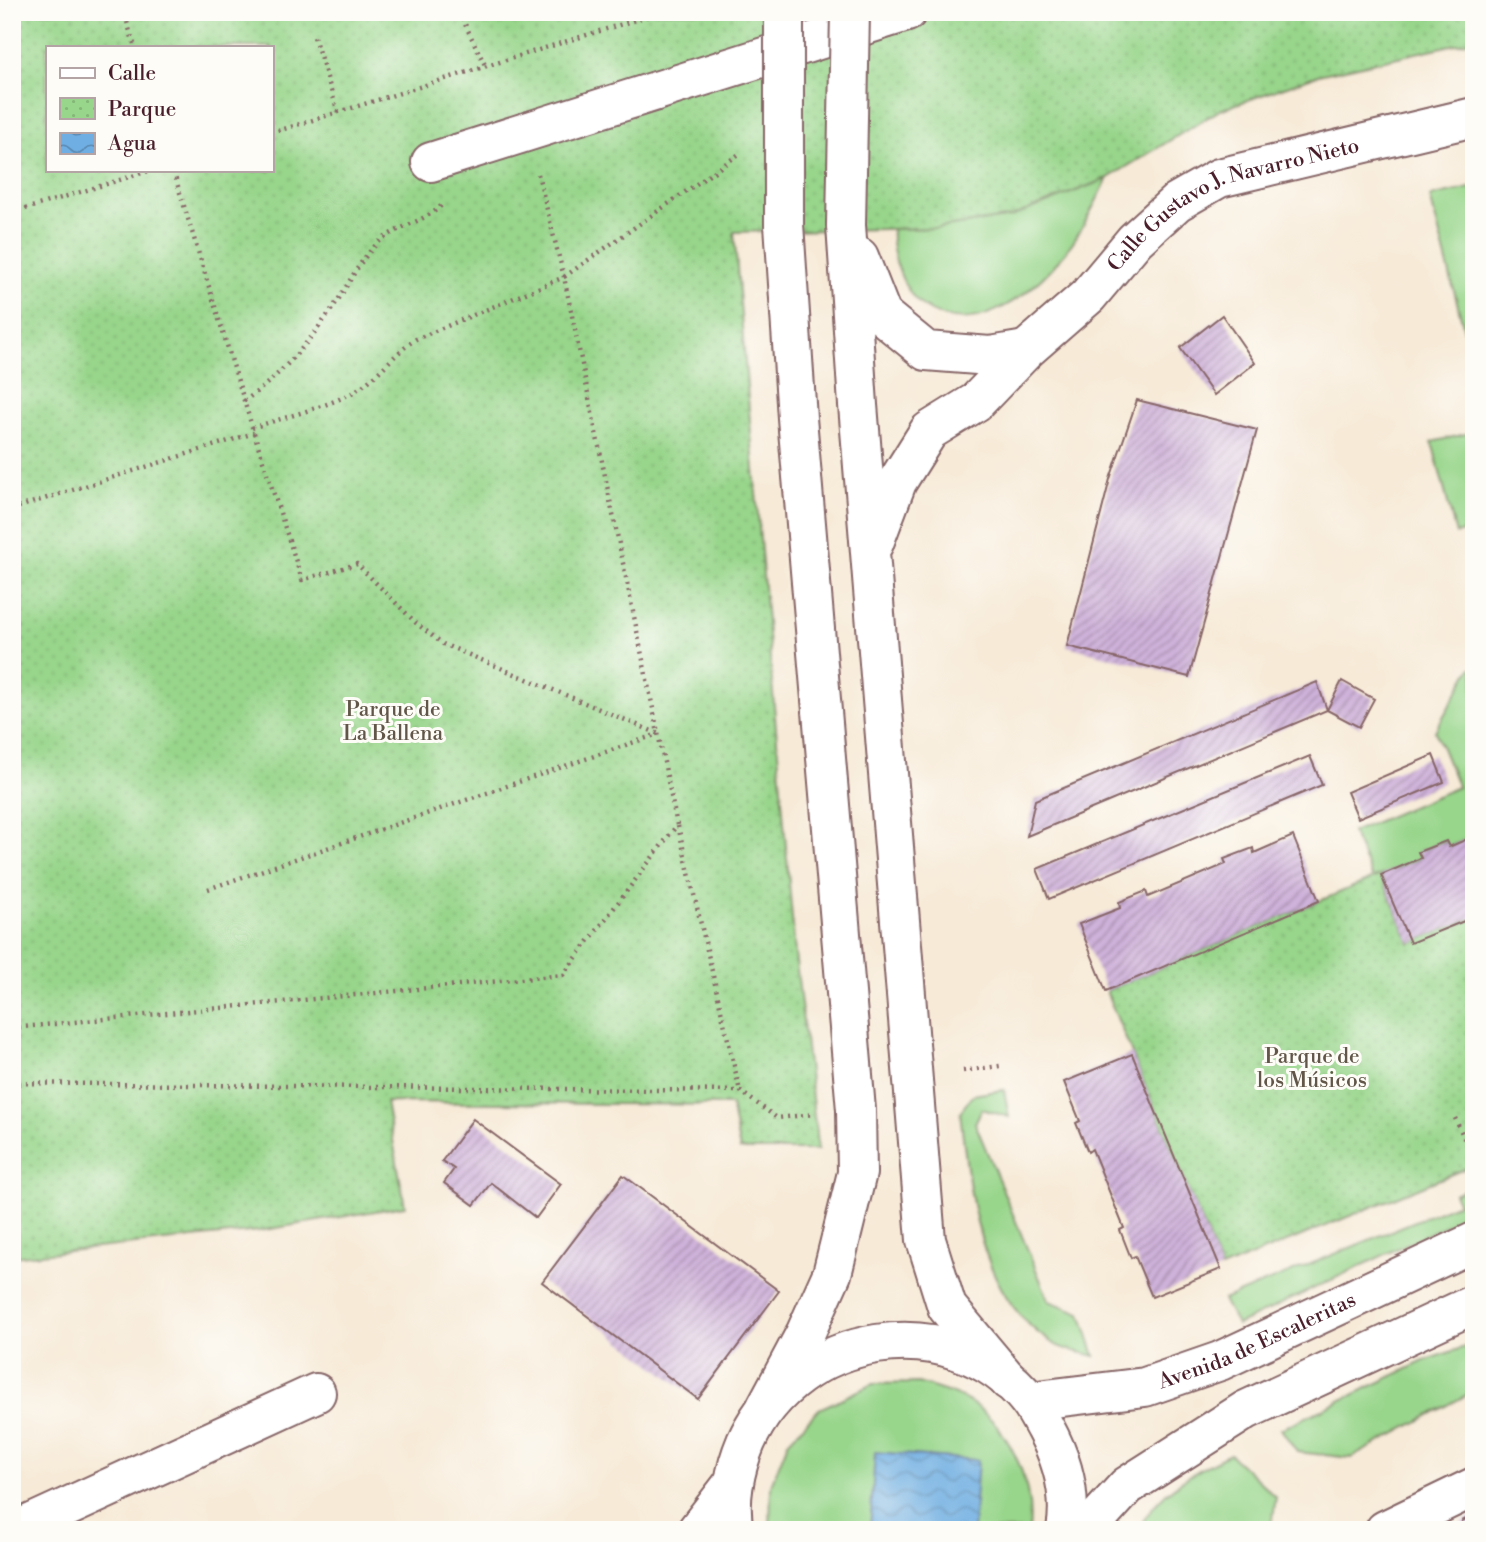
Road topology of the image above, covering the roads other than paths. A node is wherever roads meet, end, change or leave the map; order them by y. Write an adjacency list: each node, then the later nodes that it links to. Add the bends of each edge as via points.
1 (784, 12): 13 (street, bridge, via 784,224 856,1110 857,1173 832,1273)
2 (850, 12): 6 (street, bridge)
3 (907, 12): 5 (street)
4 (1474, 117): 7 (street, Calle Gustavo J. Navarro Nieto, via 1219,178 1177,202 1135,240 1088,296)
5 (431, 162)
6 (846, 225): 7 (street, via 882,315 926,351 990,356); 8 (street)
7 (1026, 350): 8 (street, Calle Gustavo J. Navarro Nieto, via 976,402 929,431 897,482)
8 (870, 551): 11 (street, via 926,1240 947,1307)
9 (1474, 1242): 11 (street, Avenida de Escaleritas, via 1220,1361 1145,1387)
10 (1474, 1304): 20 (street, via 1246,1410 1127,1486)
11 (1019, 1391): 13 (street, via 980,1362 949,1348 882,1342 817,1362); 19 (street, via 1058,1451 1069,1509)
12 (316, 1393): 16 (street)
13 (766, 1407): 14 (street, via 740,1455)
14 (734, 1482): 17 (street); 18 (street)
15 (1474, 1487): 21 (street)
16 (17, 1530)
17 (697, 1530)
18 (734, 1530)
19 (1066, 1530)
20 (1087, 1530)
21 (1385, 1530)

